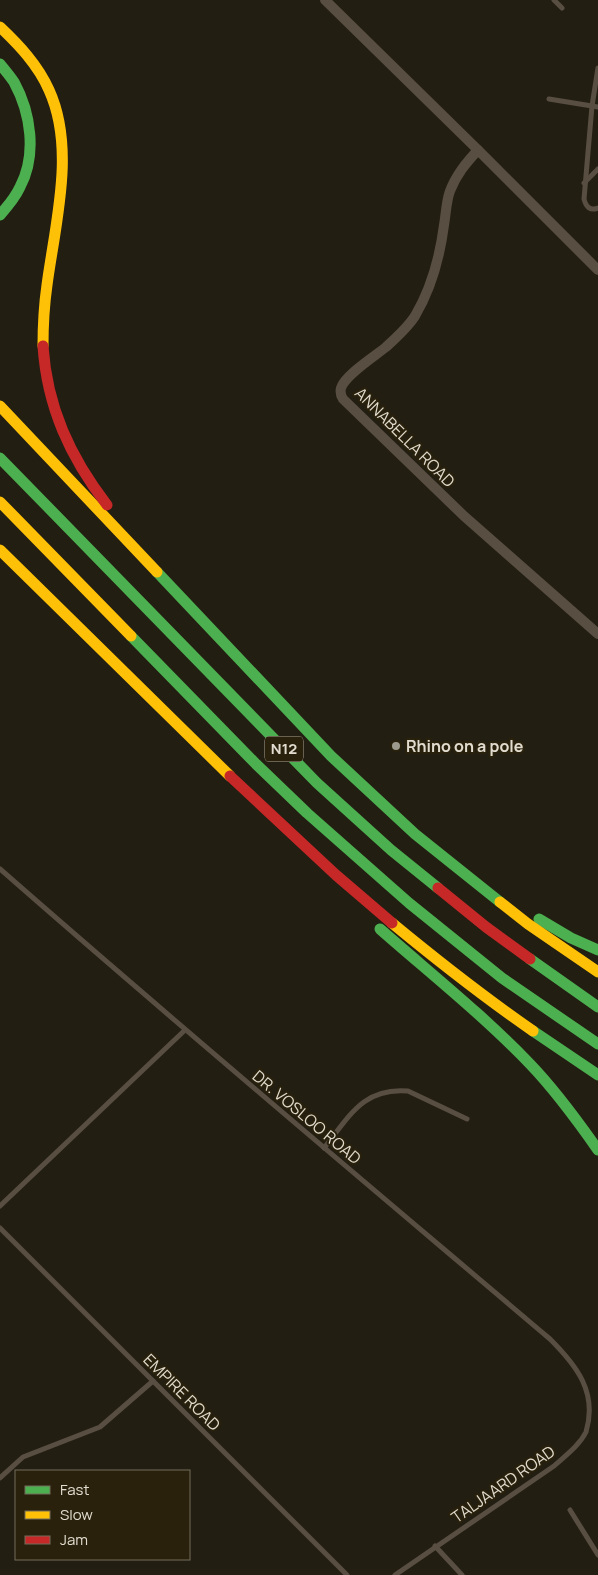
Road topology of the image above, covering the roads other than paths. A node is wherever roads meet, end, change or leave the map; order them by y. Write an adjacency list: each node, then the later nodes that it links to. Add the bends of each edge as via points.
1 (325, 0): 9 (street)
2 (554, 0): 3 (lane)
3 (562, 8)
4 (3, 29): 19 (highway, via 24,50 42,76 59,121 62,171 46,294 43,347 54,415 73,456 95,491)
5 (0, 64): 13 (highway, via 14,82 24,104 30,129 30,148 23,181 15,198)
6 (598, 68): 8 (lane)
7 (550, 99): 8 (lane)
8 (595, 107): 11 (lane)
9 (478, 150): 14 (street); 20 (street, ANNABELLA ROAD, via 464,166 450,191 438,256 414,317 388,346 357,370 341,388 341,395 464,516)
10 (598, 169): 11 (lane)
11 (584, 183): 12 (lane, via 585,203 590,209)
12 (598, 208)
13 (0, 215)
14 (598, 270)
15 (0, 406): 19 (highway)
16 (0, 458): 26 (highway, N12, via 317,783 391,850 486,926)
17 (0, 502): 28 (highway, N12, via 307,813 409,903 502,978)
18 (0, 550): 21 (highway)
19 (190, 607): 22 (highway, via 331,756)
20 (598, 634)
21 (243, 789): 29 (highway, via 336,875 439,962); 32 (highway, via 274,828 370,920 520,1053)
22 (415, 834): 24 (highway, via 540,920); 25 (highway, via 528,924)
23 (0, 868): 27 (lane, DR. VOSLOO ROAD)
24 (598, 950)
25 (598, 972)
26 (598, 1007)
27 (185, 1030): 31 (lane, DR. VOSLOO ROAD); 33 (lane)
28 (598, 1044)
29 (598, 1075)
30 (467, 1119): 31 (lane, via 408,1091 382,1092 358,1106)
31 (324, 1148): 36 (lane, DR. VOSLOO ROAD, via 550,1339 572,1361)
32 (598, 1150)
33 (0, 1206)
34 (0, 1228): 35 (lane, EMPIRE ROAD)
35 (154, 1381): 37 (lane, via 100,1426 23,1458); 41 (lane, EMPIRE ROAD)
36 (591, 1391): 39 (lane, TALJAARD ROAD, via 592,1404 586,1432 575,1447 554,1466)
37 (0, 1478)
38 (570, 1510): 40 (lane)
39 (435, 1546): 42 (lane, TALJAARD ROAD); 43 (lane)
40 (598, 1555)
41 (347, 1575)
42 (395, 1575)
43 (462, 1575)

